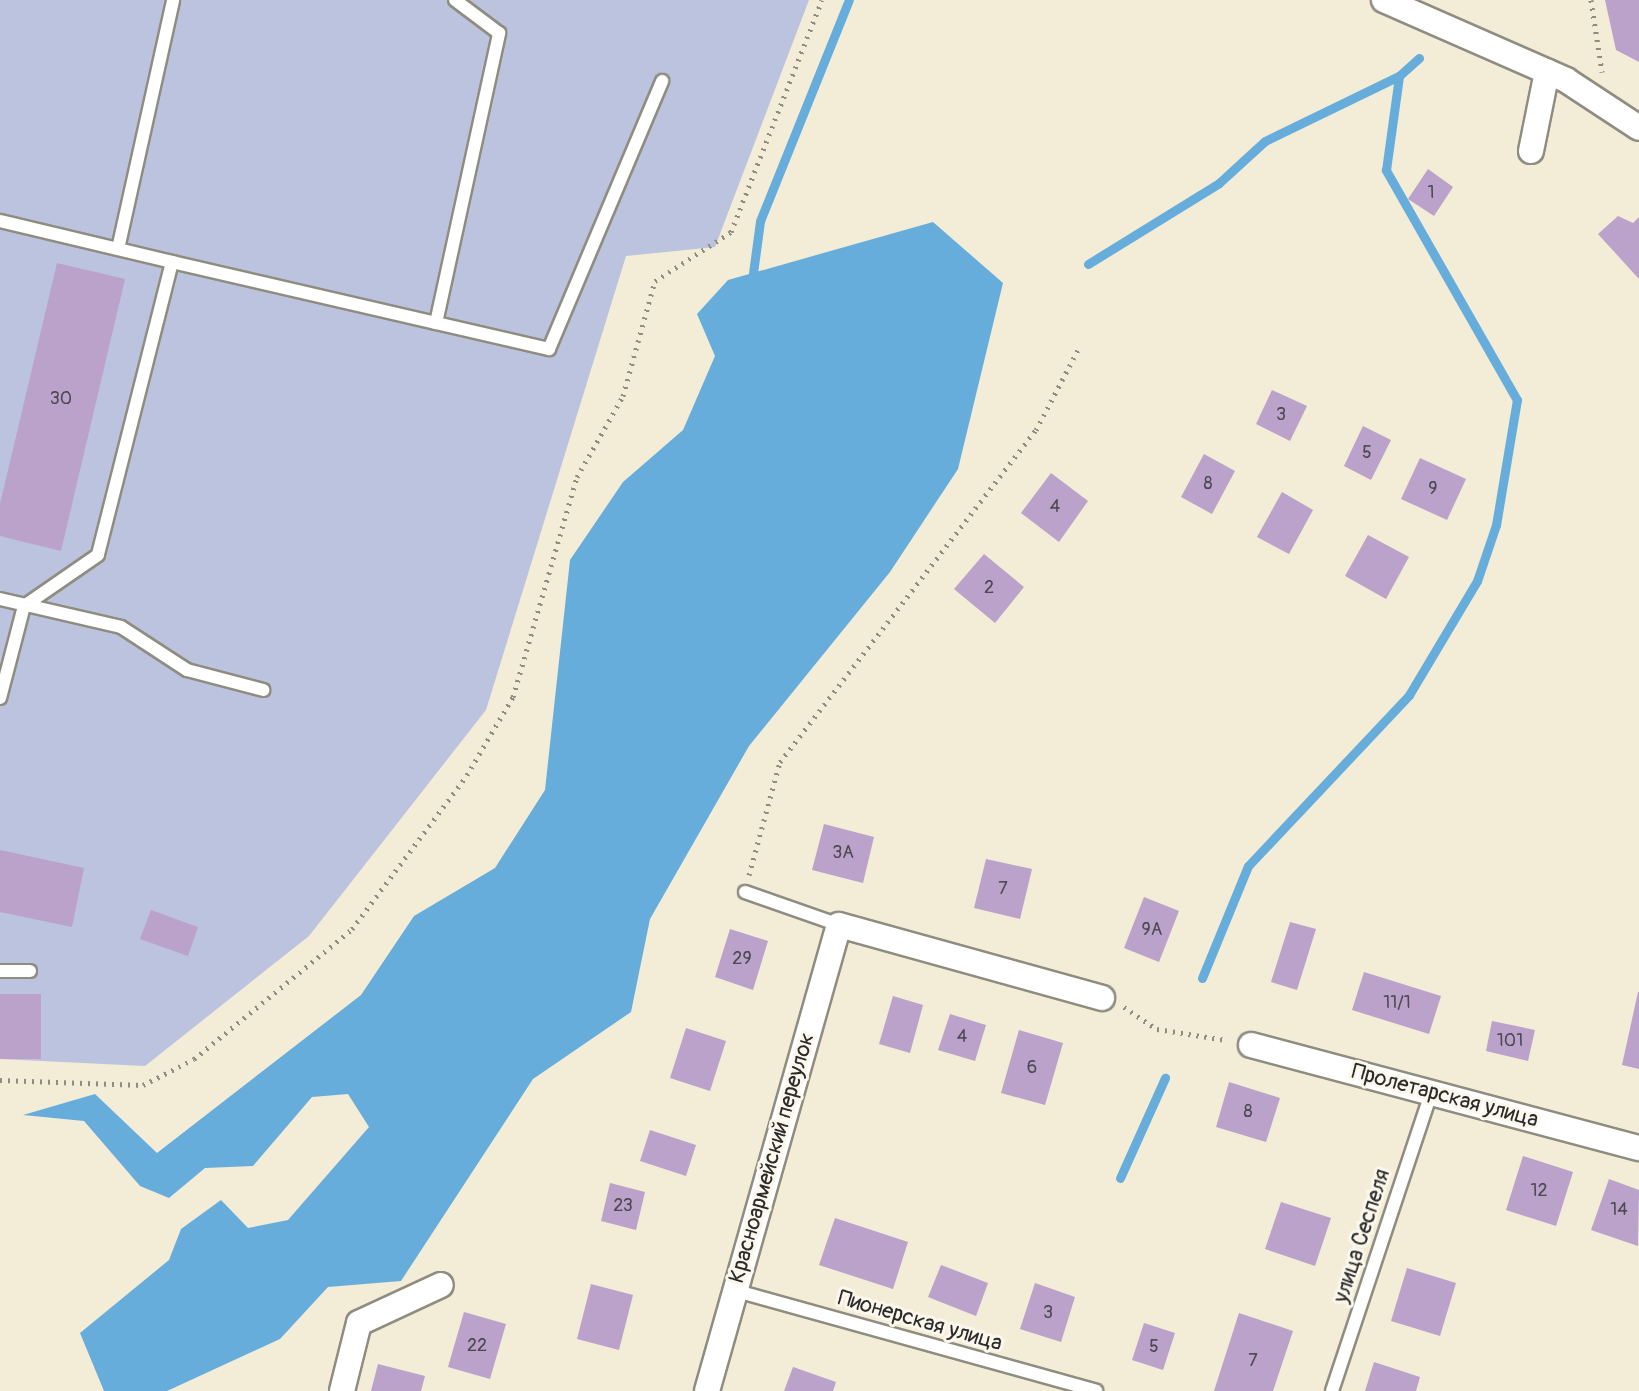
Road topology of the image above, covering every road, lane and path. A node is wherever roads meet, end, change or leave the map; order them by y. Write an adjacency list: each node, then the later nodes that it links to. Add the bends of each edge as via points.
1 (173, 0): 12 (lane)
2 (455, 0): 14 (lane, via 499,33)
3 (822, 0): 26 (path, via 731,232 655,281 623,396 577,477 513,697 467,775 352,929 194,1059 143,1085)
4 (1384, 0): 6 (street)
5 (1591, 0): 8 (path)
6 (1547, 72): 8 (street); 10 (street)
7 (662, 81): 14 (lane, via 549,349)
8 (1604, 105): 9 (street)
9 (1639, 128)
10 (1531, 151)
11 (0, 221): 12 (lane)
12 (118, 249): 13 (lane)
13 (172, 262): 14 (lane); 17 (lane, via 98,555)
14 (436, 323)
15 (1080, 346): 20 (path, via 1036,430 780,762)
16 (0, 599): 17 (lane)
17 (24, 606): 18 (lane, via 121,627 187,670); 19 (lane)
18 (263, 690)
19 (0, 698)
20 (745, 892): 21 (lane)
21 (839, 925): 24 (street); 30 (street, Красноармейский переулок)
22 (0, 971): 23 (lane)
23 (30, 971)
24 (1102, 998): 25 (path, via 1157,1029)
25 (1251, 1045): 27 (street, Пролетарская улица)
26 (0, 1080)
27 (1431, 1093): 28 (street, Пролетарская улица); 34 (lane, улица Сеспеля)
28 (1639, 1148)
29 (441, 1285): 31 (street, via 359,1323)
30 (733, 1290): 32 (street, Красноармейский переулок); 33 (lane, Пионерская улица)
31 (342, 1391)
32 (707, 1391)
33 (1096, 1391)
34 (1332, 1391)

